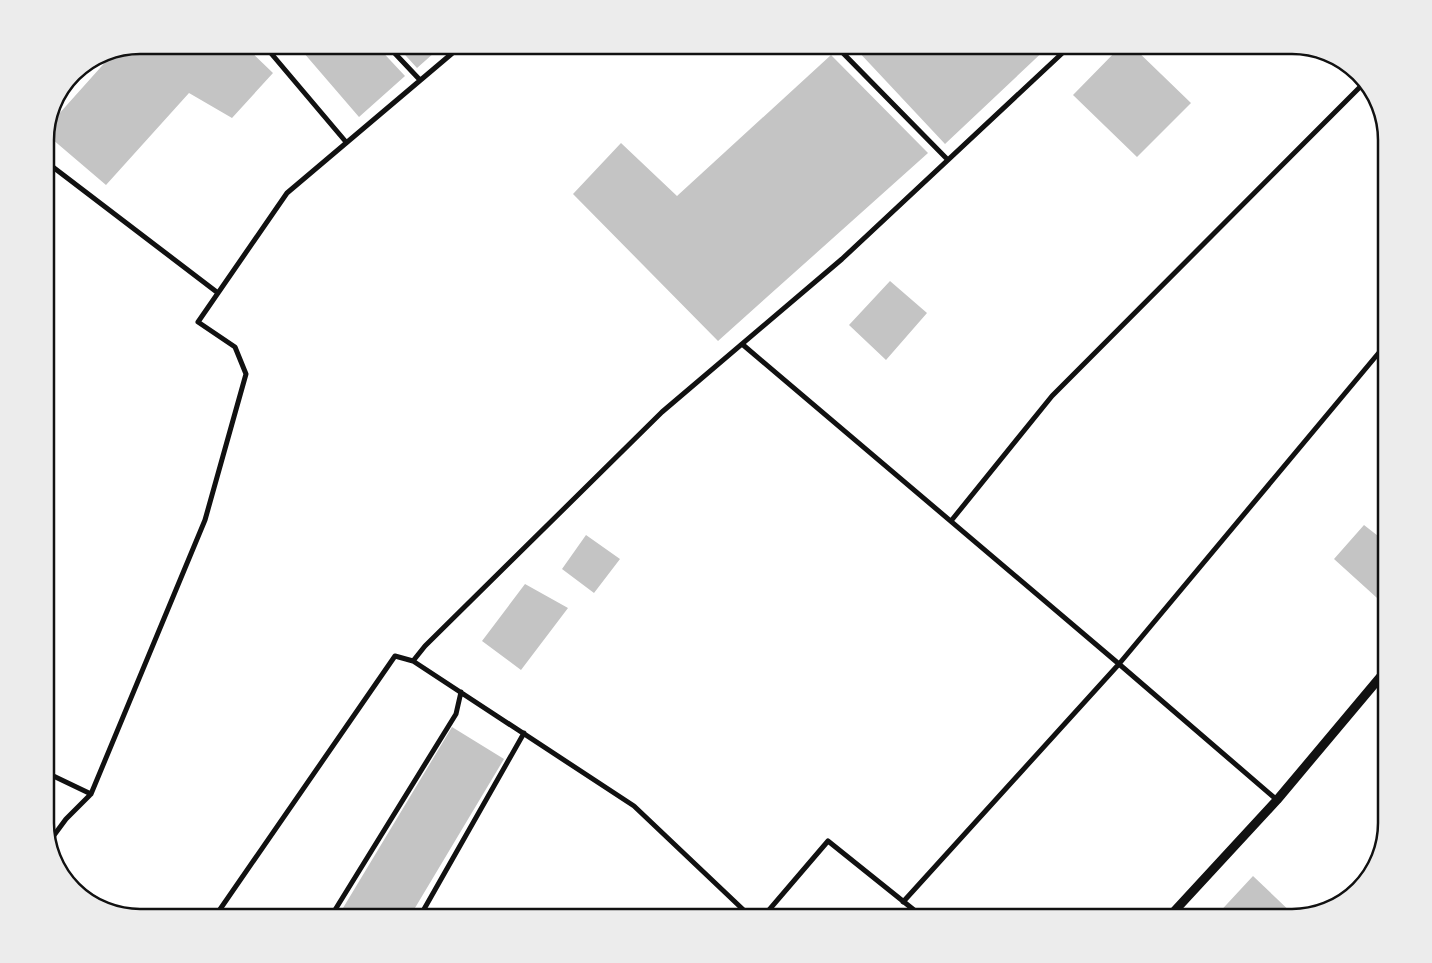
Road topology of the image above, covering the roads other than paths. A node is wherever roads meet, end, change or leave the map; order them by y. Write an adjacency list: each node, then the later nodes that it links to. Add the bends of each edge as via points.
1 (272, 54): 8 (street)
2 (395, 54): 6 (street)
3 (451, 54): 6 (street)
4 (844, 54): 9 (street)
5 (1061, 54): 9 (street)
6 (420, 80): 8 (street)
7 (1360, 86): 14 (street, via 1052,396)
8 (346, 142): 11 (street, via 286,193)
9 (948, 160): 12 (street, via 842,259)
10 (54, 168): 11 (street)
11 (218, 293): 21 (street, via 198,322 235,348 246,374 205,520)
12 (742, 344): 14 (street); 15 (street, via 662,412 425,646)
13 (1378, 354): 16 (street)
14 (951, 521): 16 (street)
15 (414, 661): 18 (street); 25 (street, via 396,656)
16 (1119, 664): 22 (street); 24 (street)
17 (1378, 680): 22 (street)
18 (461, 692): 19 (street); 26 (street, via 456,714)
19 (524, 733): 27 (street); 28 (street, via 634,806)
20 (54, 776): 21 (street)
21 (91, 794): 23 (street)
22 (1277, 800): 31 (street)
23 (55, 835)
24 (903, 902): 29 (street, via 828,841); 30 (street)
25 (220, 909)
26 (336, 909)
27 (424, 909)
28 (743, 909)
29 (770, 909)
30 (912, 909)
31 (1176, 909)

